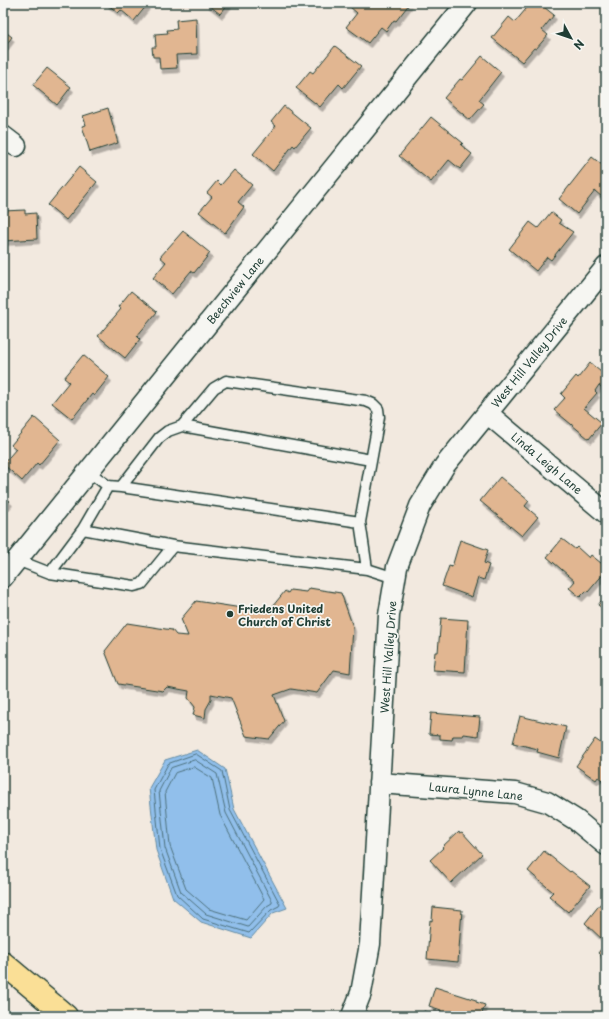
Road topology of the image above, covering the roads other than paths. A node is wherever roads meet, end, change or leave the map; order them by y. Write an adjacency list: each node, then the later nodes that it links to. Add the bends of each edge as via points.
1 (467, 3): 6 (street, Beechview Lane)
2 (606, 267): 3 (street, West Hill Valley Drive)
3 (487, 413): 9 (street, Linda Leigh Lane); 17 (street, West Hill Valley Drive, via 445,465 420,506)
4 (182, 426): 5 (lane); 5 (lane, via 214,388 226,381 366,401 378,409 379,417); 8 (lane, via 168,431 159,438)
5 (371, 460): 10 (lane)
6 (88, 471): 7 (lane); 13 (street, Beechview Lane)
7 (108, 486): 8 (lane); 11 (lane)
8 (121, 486): 10 (lane)
9 (606, 513)
10 (360, 522): 14 (lane)
11 (83, 529): 12 (lane); 15 (lane)
12 (173, 546): 14 (lane); 15 (lane, via 142,584 134,586)
13 (16, 560): 15 (lane); 16 (street, Beechview Lane)
14 (366, 569): 17 (lane)
15 (50, 573)
16 (3, 577)
17 (395, 578): 18 (street, West Hill Valley Drive, via 389,615)
18 (379, 783): 19 (street, Laura Lynne Lane, via 528,796 547,802 576,820); 22 (street, West Hill Valley Drive, via 370,944 361,993)
19 (606, 845)
20 (3, 962): 21 (main road)
21 (66, 1016)
22 (352, 1016)

